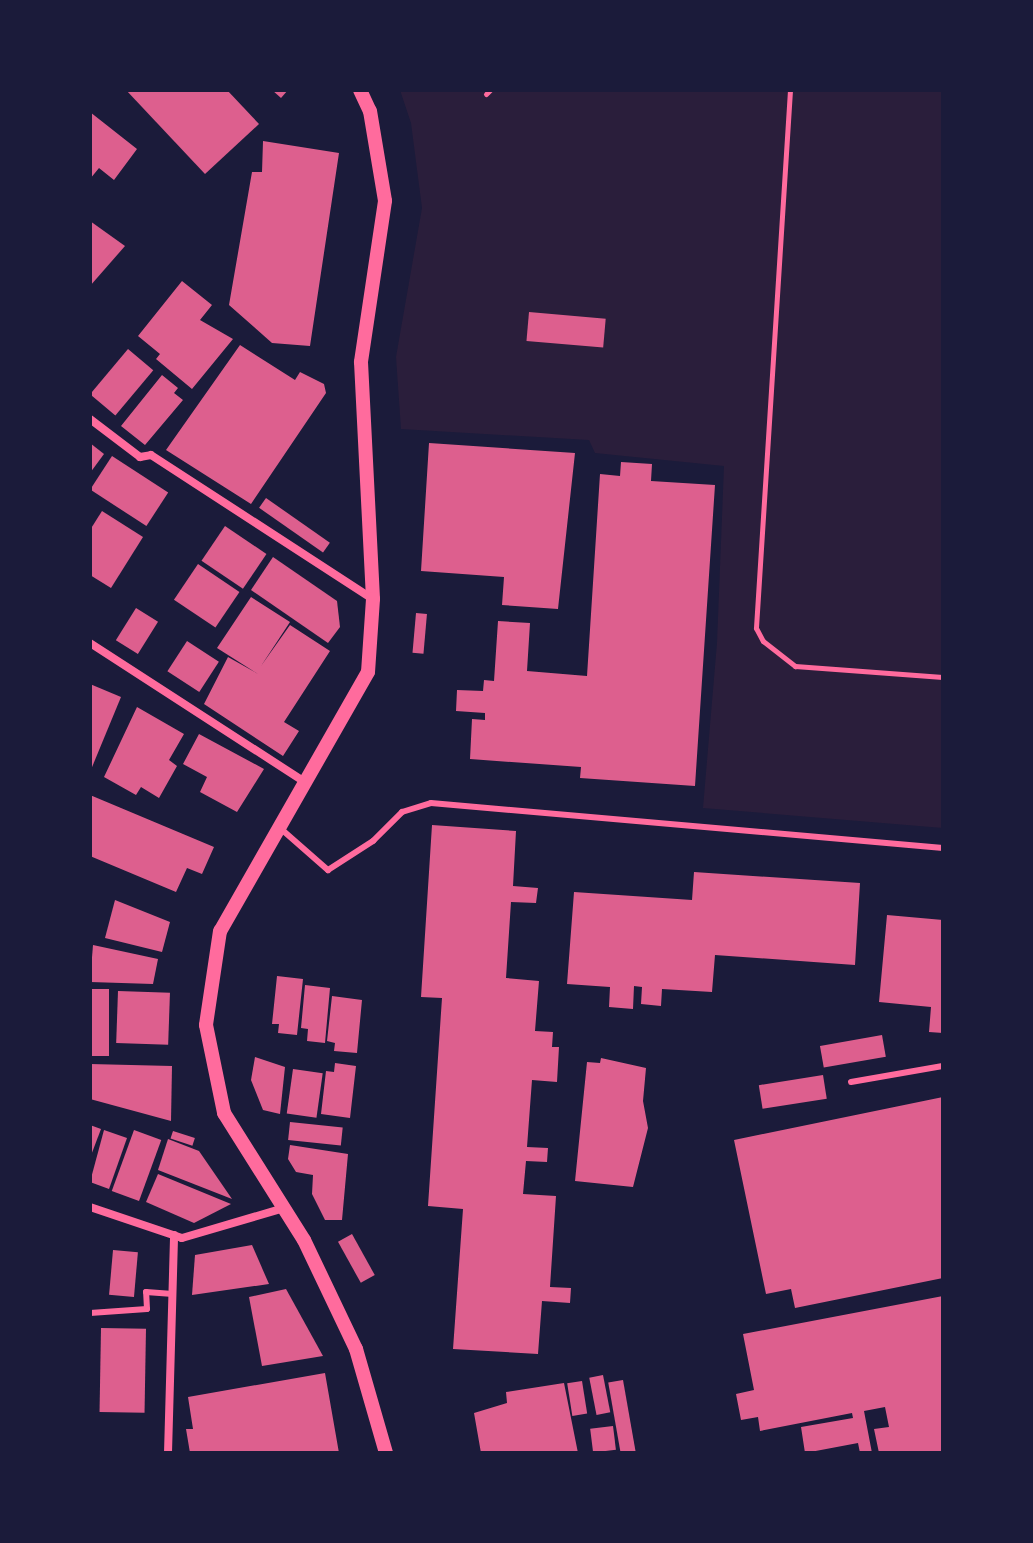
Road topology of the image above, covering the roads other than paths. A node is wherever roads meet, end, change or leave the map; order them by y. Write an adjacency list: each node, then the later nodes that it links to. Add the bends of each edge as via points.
1 (360, 90): 3 (street, via 370,111 385,201 361,362)
2 (90, 419): 3 (street, via 140,457 151,455)
3 (373, 599): 5 (street, via 368,672)
4 (90, 643): 5 (street)
5 (306, 783): 6 (street)
6 (280, 828): 7 (lane, via 328,870 373,841 402,812 431,803); 11 (street, via 220,931 206,1025 224,1113)
7 (943, 848)
8 (943, 1066): 9 (lane)
9 (851, 1082)
10 (90, 1207): 12 (street)
11 (284, 1208): 12 (street, via 182,1238); 16 (street, via 356,1349)
12 (174, 1235): 13 (street)
13 (173, 1294): 14 (lane, via 146,1292 147,1309); 15 (street)
14 (90, 1313)
15 (168, 1453)
16 (386, 1453)

